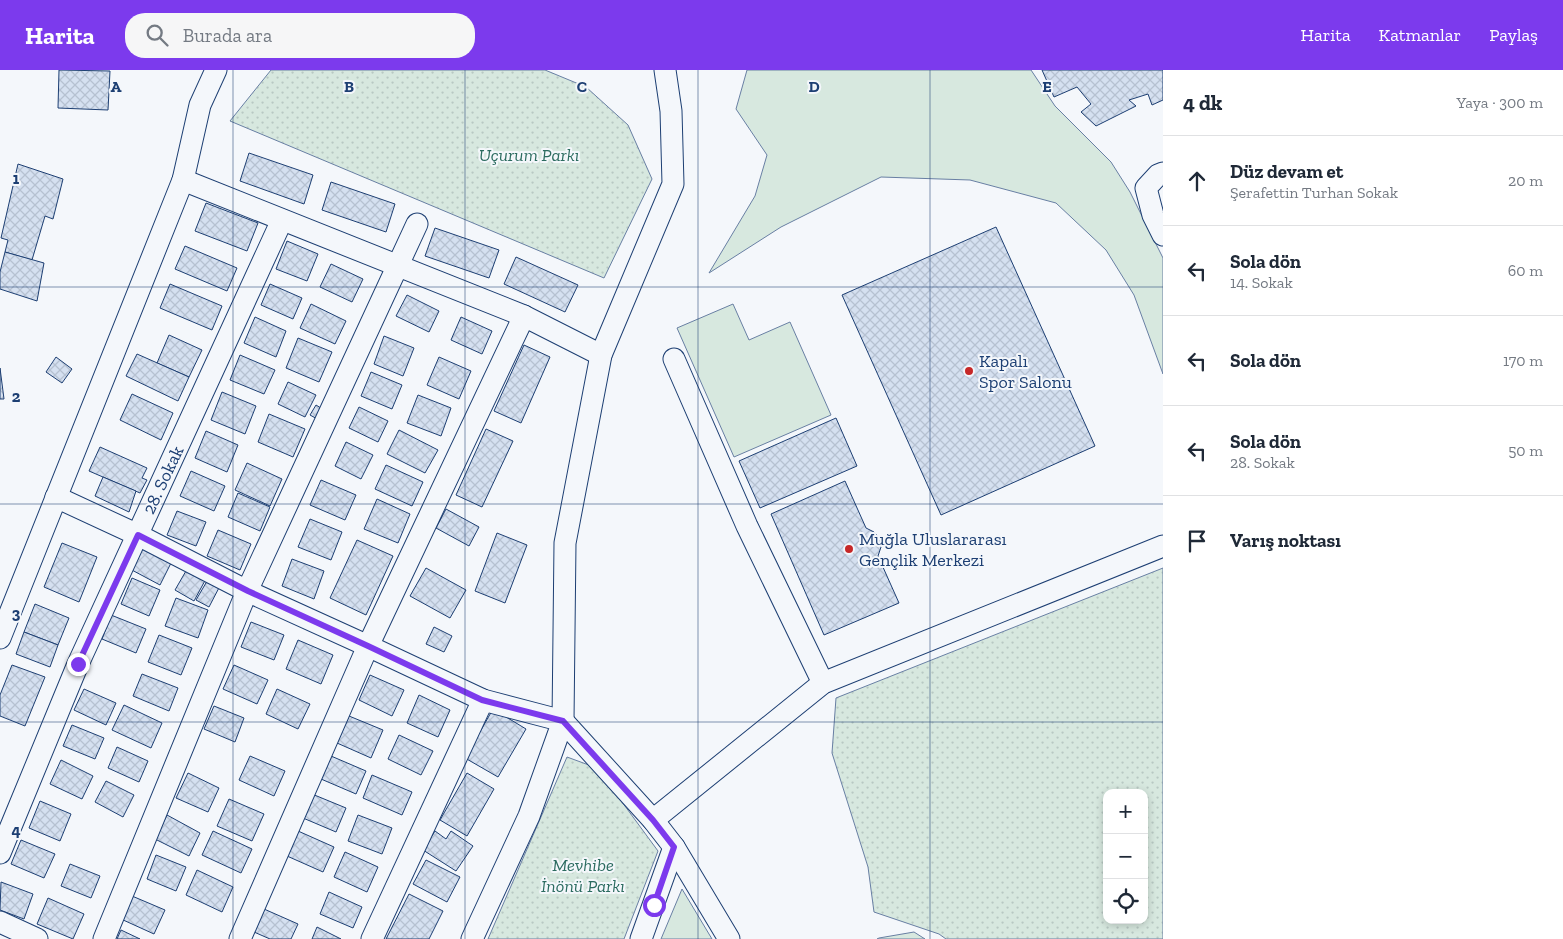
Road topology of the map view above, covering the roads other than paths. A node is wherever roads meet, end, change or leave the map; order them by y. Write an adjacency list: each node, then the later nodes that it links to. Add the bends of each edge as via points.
1 (216, 70): 4 (street, via 200,105)
2 (665, 70): 10 (street, via 671,111 673,184)
3 (1163, 172): 7 (street, via 1146,188)
4 (183, 180): 5 (street); 12 (street)
5 (282, 220): 8 (street); 13 (street, 28. Sokak)
6 (417, 224): 8 (street)
7 (1163, 236)
8 (397, 266): 9 (street); 15 (street)
9 (524, 316): 10 (street); 17 (street)
10 (601, 355): 20 (street, via 564,543)
11 (674, 360): 18 (street, via 747,526)
12 (56, 497): 13 (street); 16 (street)
13 (138, 535): 15 (street); 23 (street, 28. Sokak, via 78,664)
14 (1163, 546): 18 (street)
15 (248, 591): 17 (street); 26 (street)
16 (0, 638)
17 (368, 646): 19 (street); 27 (street)
18 (823, 683): 21 (street)
19 (482, 700): 20 (street); 28 (street)
20 (563, 721): 21 (street); 29 (street, via 529,816)
21 (653, 820): 22 (street)
22 (674, 847): 30 (street); 31 (street)
23 (0, 852)
24 (0, 922): 25 (street)
25 (37, 939)
26 (104, 939)
27 (240, 939)
28 (372, 939)
29 (472, 939)
30 (641, 939)
31 (729, 939)

